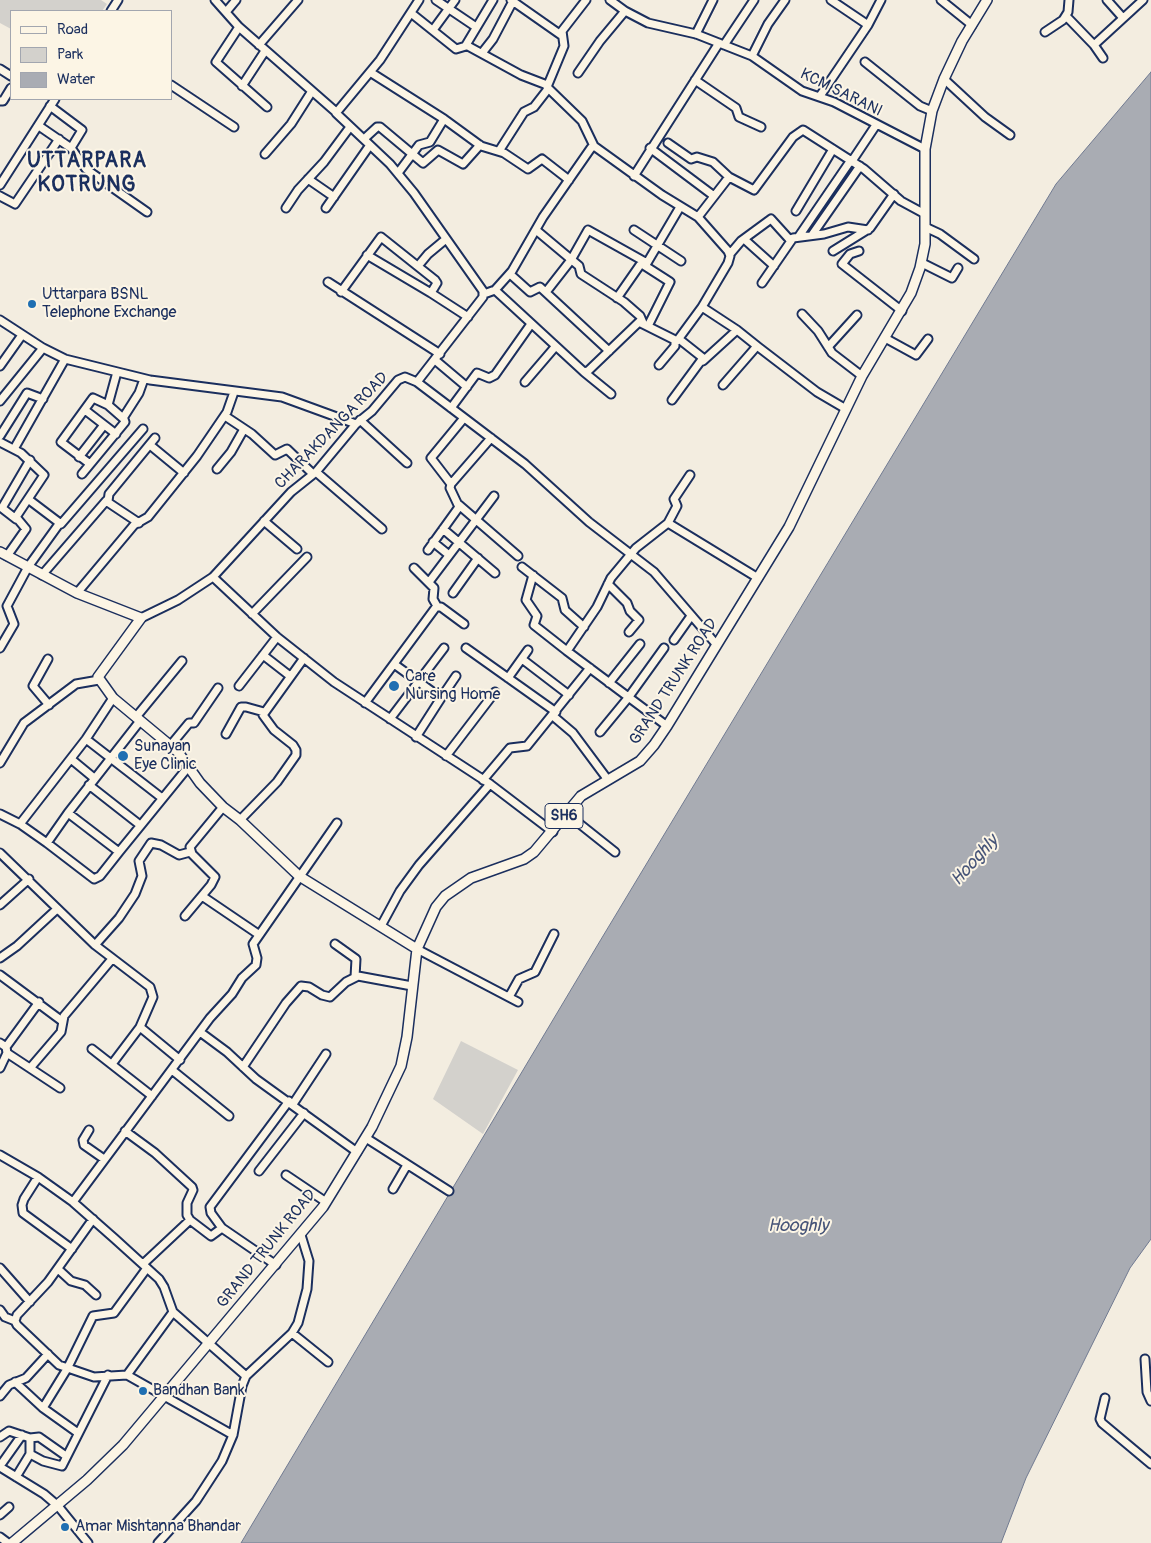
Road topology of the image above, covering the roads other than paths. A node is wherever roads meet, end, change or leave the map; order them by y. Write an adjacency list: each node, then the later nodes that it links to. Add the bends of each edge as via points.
1 (215, 0): 22 (street)
2 (236, 0): 22 (street)
3 (298, 0): 36 (street)
4 (419, 0): 23 (street)
5 (436, 0): 21 (street)
6 (455, 0): 21 (street)
7 (493, 0): 30 (street)
8 (512, 0): 34 (street); 40 (street)
9 (586, 0): 34 (street, via 563,29)
10 (713, 0): 33 (street)
11 (754, 0): 35 (street)
12 (785, 0): 41 (street)
13 (832, 0): 28 (street)
14 (881, 0): 28 (street)
15 (941, 0): 27 (street)
16 (987, 0): 27 (main road, GRAND TRUNK ROAD / SH6)
17 (1069, 0): 25 (street)
18 (1107, 0): 26 (street)
19 (1143, 0): 26 (street)
20 (615, 2): 24 (street, KCM SARANI)
21 (449, 9): 30 (street); 31 (street)
22 (226, 12): 29 (street)
23 (411, 12): 31 (street); 44 (street)
24 (625, 12): 33 (street, KCM SARANI, via 648,23); 45 (street)
25 (1066, 16): 32 (street); 37 (street)
26 (1124, 18): 37 (street)
27 (972, 25): 46 (main road, GRAND TRUNK ROAD / SH6)
28 (868, 26): 53 (street)
29 (239, 27): 36 (street); 49 (street, via 216,61)
30 (476, 27): 38 (street)
31 (433, 30): 38 (street, via 457,49)
32 (1045, 32)
33 (696, 34): 35 (street, KCM SARANI)
34 (562, 35): 50 (street, via 564,46)
35 (722, 44): 41 (street, KCM SARANI); 47 (street)
36 (259, 45): 39 (street)
37 (1094, 45): 42 (street)
38 (466, 46): 40 (street)
39 (265, 51): 49 (street); 52 (street)
40 (482, 54): 50 (street)
41 (752, 56): 53 (street, KCM SARANI, via 797,88)
42 (1103, 58)
43 (865, 62): 57 (street, via 920,106)
44 (370, 72): 58 (street); 59 (street)
45 (578, 73)
46 (944, 79): 57 (main road, GRAND TRUNK ROAD / SH6); 65 (street)
47 (695, 80): 62 (street, via 736,108 739,117); 73 (street)
48 (172, 86): 63 (street)
49 (242, 86): 56 (street)
50 (547, 87): 71 (street, via 582,122); 76 (street, via 534,107 524,112)
51 (10, 89): 54 (street)
52 (312, 91): 58 (street); 77 (street, via 291,124)
53 (820, 96): 60 (street, KCM SARANI)
54 (0, 101)
55 (51, 102): 61 (street); 72 (street, via 82,130)
56 (267, 108)
57 (932, 111): 75 (main road, GRAND TRUNK ROAD / SH6)
58 (336, 112): 64 (street)
59 (444, 120): 70 (street); 78 (street, via 430,142 420,144)
60 (876, 125): 75 (street, KCM SARANI); 79 (street)
61 (39, 126): 66 (street); 86 (street)
62 (761, 126)
63 (234, 127)
64 (350, 127): 67 (street); 84 (street)
65 (1010, 135)
66 (59, 139): 72 (street); 88 (street, via 15,204)
67 (364, 139): 69 (street); 78 (street, via 380,127)
68 (668, 143): 83 (street, via 691,158 713,162)
69 (370, 145): 81 (street); 90 (street)
70 (480, 145): 76 (street); 78 (street, via 463,164 439,150 424,163)
71 (594, 146): 82 (street); 85 (street)
72 (72, 148): 95 (street, via 88,170)
73 (650, 148): 82 (street); 89 (street)
74 (833, 149): 79 (street); 83 (street, via 808,132 800,131 754,190); 94 (street)
75 (925, 149): 96 (main road, GRAND TRUNK ROAD / SH6)
76 (499, 151): 85 (street, via 528,169 542,159)
77 (265, 154)
78 (412, 154): 81 (street)
79 (851, 161): 80 (street); 103 (street)
80 (860, 166): 87 (street); 102 (street)
81 (398, 173): 104 (street)
82 (634, 176): 91 (street)
83 (729, 177): 89 (street)
84 (308, 179): 90 (street); 92 (street)
85 (569, 180): 99 (street)
86 (0, 185)
87 (894, 194): 96 (street, via 906,205); 101 (street)
88 (0, 196)
89 (714, 196): 97 (street)
90 (334, 197): 93 (street)
91 (680, 207): 97 (street); 107 (street)
92 (286, 208)
93 (326, 208)
94 (796, 211)
95 (147, 212)
96 (925, 214): 98 (main road, GRAND TRUNK ROAD / SH6)
97 (698, 217): 110 (street)
98 (925, 227): 112 (street); 115 (main road, GRAND TRUNK ROAD / SH6)
99 (536, 230): 113 (street); 120 (street)
100 (634, 230): 107 (street)
101 (868, 230): 102 (street, via 848,227); 108 (street)
102 (812, 235): 103 (street)
103 (799, 236): 106 (street)
104 (446, 239): 117 (street); 127 (street)
105 (744, 239): 106 (street, via 771,219); 110 (street); 118 (street)
106 (790, 240): 118 (street)
107 (658, 245): 114 (street); 116 (street)
108 (833, 251)
109 (859, 251): 130 (street, via 850,254 842,264)
110 (730, 254): 129 (street)
111 (367, 255): 117 (street, via 381,237); 124 (street); 126 (street)
112 (974, 259)
113 (571, 260): 116 (street, via 589,230); 125 (street); 128 (street, via 580,267 581,274)
114 (681, 261)
115 (922, 263): 119 (street, via 952,278); 130 (main road, GRAND TRUNK ROAD / SH6)
116 (644, 264): 128 (street); 136 (street, via 670,282)
117 (418, 266): 126 (street, via 436,280)
118 (774, 266): 122 (street)
119 (958, 268)
120 (510, 274): 123 (street); 125 (street, via 530,292 539,286)
121 (328, 282): 124 (street)
122 (762, 283)
123 (495, 290): 127 (street); 135 (street)
124 (341, 292): 147 (street)
125 (546, 292): 146 (street)
126 (431, 293): 133 (street)
127 (484, 294): 133 (street, CHARAKDANGA ROAD)
128 (617, 298): 136 (street, via 639,314)
129 (702, 307): 137 (street); 140 (street)
130 (902, 310): 139 (main road, GRAND TRUNK ROAD / SH6)
131 (802, 314): 144 (street)
132 (857, 315): 144 (street)
133 (468, 317): 147 (street, CHARAKDANGA ROAD)
134 (0, 320): 138 (street)
135 (531, 324): 143 (street); 160 (street, via 493,377 477,373)
136 (645, 324): 140 (street); 146 (street, via 638,323)
137 (737, 330): 142 (street); 150 (street)
138 (22, 335): 145 (street); 152 (street)
139 (885, 338): 141 (street, via 916,355); 155 (main road, GRAND TRUNK ROAD / SH6)
140 (677, 340): 150 (street, via 702,355); 151 (street)
141 (928, 340)
142 (757, 346): 159 (street); 168 (street, via 817,392)
143 (555, 347): 154 (street); 158 (street)
144 (828, 347): 155 (street)
145 (42, 348): 148 (street); 165 (street)
146 (609, 351): 154 (street)
147 (440, 354): 149 (street, CHARAKDANGA ROAD)
148 (65, 359): 153 (street); 163 (street)
149 (434, 360): 157 (street, CHARAKDANGA ROAD); 160 (street)
150 (702, 361): 164 (street)
151 (659, 365)
152 (0, 366)
153 (117, 372): 156 (street); 166 (street)
154 (584, 372): 162 (street)
155 (862, 376): 168 (main road, GRAND TRUNK ROAD / SH6)
156 (144, 379): 161 (street); 171 (street)
157 (417, 382): 167 (street); 173 (street, CHARAKDANGA ROAD, via 404,377 398,380 372,411)
158 (525, 382)
159 (723, 384)
160 (467, 387): 167 (street)
161 (234, 392): 170 (street); 173 (street, via 282,397)
162 (611, 394)
163 (43, 399): 178 (street, via 27,393); 181 (street)
164 (672, 400)
165 (0, 401)
166 (108, 405): 169 (street, via 94,398); 171 (street)
167 (451, 408): 172 (street)
168 (846, 409): 221 (main road, GRAND TRUNK ROAD / SH6, via 789,527)
169 (84, 410): 174 (street); 182 (street, via 61,442)
170 (225, 416): 176 (street); 187 (street)
171 (123, 418): 177 (street, via 125,422)
172 (464, 418): 179 (street); 191 (street, via 431,458)
173 (358, 422): 184 (street); 188 (street, CHARAKDANGA ROAD)
174 (104, 425): 177 (street); 182 (street)
175 (143, 429): 201 (street)
176 (244, 430): 186 (street); 188 (street, via 275,455 286,449)
177 (116, 434): 185 (street)
178 (0, 436)
179 (491, 438): 191 (street); 209 (street)
180 (0, 442): 181 (street)
181 (14, 449): 183 (street)
182 (79, 457): 185 (street)
183 (30, 460): 193 (street, via 44,475); 196 (street, via 2,508)
184 (407, 463)
185 (90, 464): 189 (street)
186 (217, 469)
187 (184, 473): 194 (street, via 152,442 109,494); 199 (street, via 148,517)
188 (315, 473): 198 (street, CHARAKDANGA ROAD); 203 (street)
189 (82, 474)
190 (690, 475): 200 (street, via 674,499 677,506)
191 (451, 484): 195 (street)
192 (494, 496): 197 (street)
193 (28, 499): 196 (street); 201 (street)
194 (108, 501): 199 (street); 218 (street)
195 (459, 505): 197 (street); 202 (street)
196 (16, 519): 208 (street, via 26,529)
197 (477, 520): 205 (street); 211 (street)
198 (264, 521): 206 (street); 220 (street, CHARAKDANGA ROAD)
199 (139, 523): 224 (street)
200 (668, 523): 209 (street); 221 (street)
201 (59, 524): 214 (street)
202 (443, 529): 204 (street); 205 (street)
203 (382, 530)
204 (433, 542): 207 (street); 210 (street)
205 (459, 542): 210 (street); 213 (street)
206 (297, 549)
207 (428, 550)
208 (2, 553): 214 (main road)
209 (630, 554): 223 (street); 228 (street, via 660,578)
210 (449, 555): 222 (street)
211 (518, 556)
212 (308, 557): 227 (street)
213 (478, 558): 217 (street); 225 (street)
214 (28, 567): 218 (main road); 237 (street, via 7,606 14,624)
215 (522, 567): 219 (street)
216 (414, 568): 222 (street)
217 (495, 573)
218 (42, 575): 224 (main road)
219 (532, 575): 231 (street, via 562,598 564,610); 242 (street, via 526,600 537,616 534,625)
220 (213, 577): 227 (street); 229 (street, CHARAKDANGA ROAD, via 178,600)
221 (758, 578): 236 (main road, GRAND TRUNK ROAD / SH6)
222 (429, 582): 226 (street, via 434,588 433,599)
223 (608, 584): 231 (street); 232 (street, via 639,620)
224 (77, 593): 229 (main road)
225 (454, 593)
226 (437, 606): 230 (street); 248 (street)
227 (252, 614): 233 (street)
228 (691, 616): 234 (street); 236 (street)
229 (141, 618): 253 (main road, via 101,670)
230 (464, 624)
231 (584, 627): 242 (street)
232 (630, 632)
233 (277, 637): 243 (street); 244 (street)
234 (674, 640)
235 (640, 644): 255 (street)
236 (716, 644): 269 (main road, GRAND TRUNK ROAD / SH6)
237 (0, 648)
238 (444, 648): 254 (street)
239 (466, 648): 252 (street)
240 (664, 648): 262 (street)
241 (528, 650): 246 (street)
242 (567, 651): 249 (street)
243 (263, 655): 250 (street); 256 (street)
244 (304, 658): 250 (street); 263 (street)
245 (48, 659): 264 (street, via 33,686)
246 (522, 659): 252 (street); 259 (street)
247 (182, 661): 267 (street)
248 (394, 664): 254 (street); 263 (street)
249 (590, 668): 255 (street); 259 (street)
250 (290, 676): 265 (street)
251 (456, 676): 261 (street)
252 (508, 678): 266 (street)
253 (99, 680): 260 (main road); 264 (street, via 76,684)
254 (417, 682): 261 (street); 268 (street)
255 (609, 683): 262 (street)
256 (239, 686)
257 (218, 688): 274 (street, via 194,723 189,723)
258 (495, 692): 275 (street)
259 (569, 695): 266 (street)
260 (113, 698): 267 (main road); 273 (street)
261 (441, 698): 272 (street)
262 (628, 698): 269 (street); 270 (street)
263 (365, 703): 268 (street)
264 (49, 705): 276 (street, via 24,723)
265 (264, 712): 271 (street, via 241,707); 289 (street, via 267,722 296,748 296,755 277,782)
266 (555, 714): 281 (street, via 574,733); 282 (street, via 527,746 510,748)
267 (138, 719): 274 (main road); 277 (street)
268 (390, 720): 272 (street)
269 (667, 726): 281 (main road, GRAND TRUNK ROAD / SH6, via 643,759)
270 (600, 732)
271 (226, 734)
272 (416, 737): 275 (street)
273 (86, 739): 277 (street); 278 (street)
274 (170, 746): 279 (main road)
275 (446, 756): 282 (street)
276 (1, 757)
277 (110, 757): 280 (street); 284 (street)
278 (71, 759): 280 (street); 291 (street)
279 (189, 766): 284 (street); 285 (main road)
280 (94, 778): 283 (street)
281 (608, 780): 287 (main road, GRAND TRUNK ROAD / SH6, via 581,796)
282 (487, 782): 293 (street); 305 (street, via 419,865)
283 (89, 785): 286 (street); 292 (street)
284 (162, 798): 292 (street)
285 (222, 806): 289 (main road); 296 (street, via 192,844)
286 (68, 813): 294 (street); 295 (street)
287 (566, 813): 293 (main road, GRAND TRUNK ROAD / SH6); 297 (street)
288 (0, 814): 291 (street)
289 (240, 820): 299 (main road)
290 (337, 823): 299 (street)
291 (20, 824): 294 (street)
292 (140, 825): 295 (street)
293 (553, 832): 310 (main road, GRAND TRUNK ROAD / SH6, via 524,859 471,878 445,896 430,917)
294 (47, 843): 295 (street, via 94,879)
295 (119, 852)
296 (190, 852): 301 (street, via 214,877); 309 (street, via 179,855 151,843 139,861 142,876 135,894)
297 (615, 852)
298 (0, 853): 300 (street)
299 (299, 876): 305 (main road); 306 (street)
300 (29, 879): 302 (street); 303 (street)
301 (202, 896): 304 (street); 306 (street)
302 (0, 905)
303 (57, 909): 309 (street); 311 (street)
304 (185, 916)
305 (381, 926): 310 (main road)
306 (258, 934): 321 (street, via 253,944 256,965 220,1004)
307 (554, 934): 316 (street, via 535,972 519,979)
308 (335, 944): 314 (street, via 356,959)
309 (95, 945): 312 (street)
310 (417, 949): 315 (main road, GRAND TRUNK ROAD / SH6); 316 (street)
311 (0, 958)
312 (112, 958): 319 (street); 320 (street, via 153,991)
313 (0, 975): 317 (street)
314 (355, 977): 315 (street); 328 (street, via 330,997 302,986 286,1003)
315 (412, 986): 338 (main road, GRAND TRUNK ROAD / SH6, via 401,1066)
316 (509, 997): 318 (street)
317 (39, 1002): 319 (street); 322 (street)
318 (518, 1002)
319 (62, 1021): 327 (street, via 61,1032)
320 (140, 1027): 325 (street); 326 (street)
321 (200, 1032): 325 (street); 328 (street)
322 (4, 1048): 327 (street); 329 (street)
323 (92, 1049): 326 (street)
324 (326, 1054): 333 (street)
325 (180, 1060): 330 (street)
326 (112, 1064): 332 (street)
327 (31, 1067): 331 (street)
328 (243, 1067): 333 (street)
329 (0, 1068)
330 (172, 1070): 332 (street); 335 (street)
331 (60, 1088)
332 (152, 1096): 337 (street)
333 (291, 1103): 334 (street); 352 (street, via 210,1207)
334 (304, 1113): 339 (street); 343 (street)
335 (229, 1116)
336 (89, 1130): 341 (street, via 83,1140 84,1145)
337 (125, 1130): 341 (street); 351 (street, via 155,1152 192,1187 187,1203)
338 (366, 1138): 339 (main road, GRAND TRUNK ROAD / SH6); 342 (street)
339 (357, 1152): 349 (main road, GRAND TRUNK ROAD / SH6)
340 (0, 1154): 345 (street)
341 (104, 1159): 348 (street)
342 (407, 1165): 346 (street); 347 (street)
343 (259, 1171)
344 (286, 1175): 349 (street)
345 (38, 1177): 348 (street); 354 (street, via 24,1199 23,1213)
346 (393, 1189)
347 (448, 1191)
348 (73, 1202): 350 (street)
349 (326, 1202): 353 (main road, GRAND TRUNK ROAD / SH6)
350 (93, 1219): 354 (street); 356 (street)
351 (190, 1220): 352 (street, via 211,1236); 356 (street)
352 (222, 1228): 355 (street)
353 (301, 1235): 355 (main road, GRAND TRUNK ROAD / SH6); 364 (street, via 309,1261 307,1289)
354 (72, 1249): 358 (street)
355 (276, 1265): 365 (main road, GRAND TRUNK ROAD / SH6)
356 (145, 1266): 362 (street, via 164,1287); 369 (street, via 114,1313 92,1316)
357 (0, 1268): 360 (street)
358 (58, 1270): 359 (street, via 71,1281 85,1285); 360 (street)
359 (96, 1296)
360 (30, 1302): 363 (street)
361 (0, 1310): 363 (street, via 5,1317)
362 (173, 1312): 365 (street); 371 (street)
363 (15, 1321): 366 (street)
364 (292, 1333): 368 (street); 372 (street)
365 (209, 1343): 372 (street); 375 (main road, GRAND TRUNK ROAD / SH6)
366 (48, 1354): 369 (street); 373 (street, via 26,1378)
367 (1145, 1359): 377 (street, via 1147,1392)
368 (328, 1362)
369 (67, 1369): 370 (street, via 94,1377); 378 (street)
370 (108, 1375): 371 (street); 379 (street)
371 (127, 1375): 375 (street)
372 (246, 1376): 381 (street)
373 (15, 1382): 374 (street); 378 (street)
374 (0, 1396)
375 (164, 1398): 381 (street); 389 (main road, GRAND TRUNK ROAD / SH6, via 107,1462)
376 (1105, 1398): 386 (street, via 1102,1423)
377 (1151, 1401)
378 (44, 1408): 379 (street)
379 (78, 1433): 385 (street)
380 (22, 1435): 382 (street, via 9,1430); 383 (street); 387 (street)
381 (233, 1435): 396 (street, via 222,1461 196,1501)
382 (0, 1437)
383 (30, 1438): 384 (street); 385 (street, via 36,1436 45,1440)
384 (30, 1454): 385 (street, via 62,1466); 388 (street)
385 (66, 1456)
386 (1151, 1464)
387 (0, 1467): 388 (street)
388 (16, 1476): 389 (street)
389 (58, 1506): 394 (main road, GRAND TRUNK ROAD / SH6); 395 (street)
390 (9, 1507): 391 (street)
391 (0, 1515)
392 (0, 1536): 393 (street)
393 (8, 1543)
394 (12, 1543)
395 (88, 1543)
396 (158, 1543)

